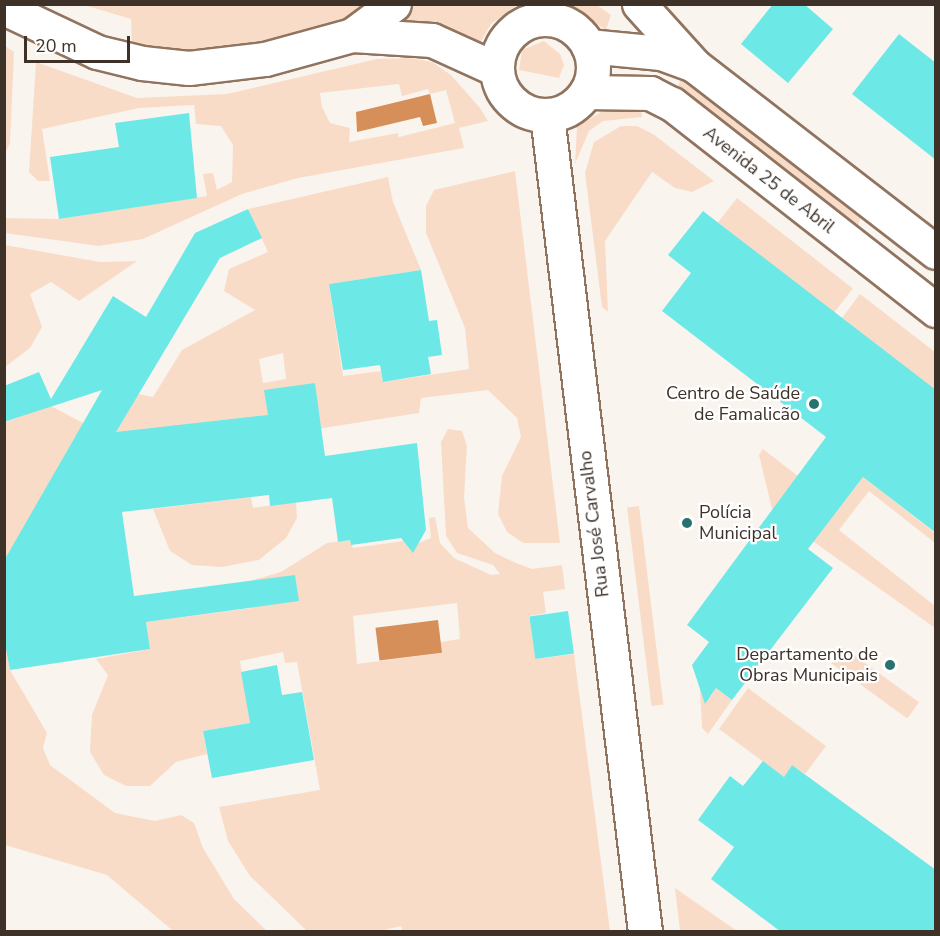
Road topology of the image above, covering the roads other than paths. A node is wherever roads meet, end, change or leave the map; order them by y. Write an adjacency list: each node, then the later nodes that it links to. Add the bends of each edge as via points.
1 (394, 4): 5 (main road)
2 (639, 4): 7 (main road)
3 (4, 8): 5 (main road, via 97,52 142,63 189,68 265,59)
4 (545, 11): 6 (main road, via 566,23); 8 (main road, via 518,26 498,53)
5 (352, 35): 8 (main road, via 432,40)
6 (588, 46): 7 (main road, via 661,53); 9 (main road, via 592,78)
7 (695, 66): 11 (main road)
8 (496, 69): 10 (main road, via 507,98 518,108)
9 (586, 92): 10 (main road, via 576,104); 13 (main road, Avenida 25 de Abril, via 650,93 672,104)
10 (547, 115): 15 (main road, Rua José Carvalho)
11 (893, 219): 12 (main road); 13 (main road)
12 (936, 252)
13 (865, 255): 14 (main road, Avenida 25 de Abril)
14 (933, 302)
15 (645, 932)

